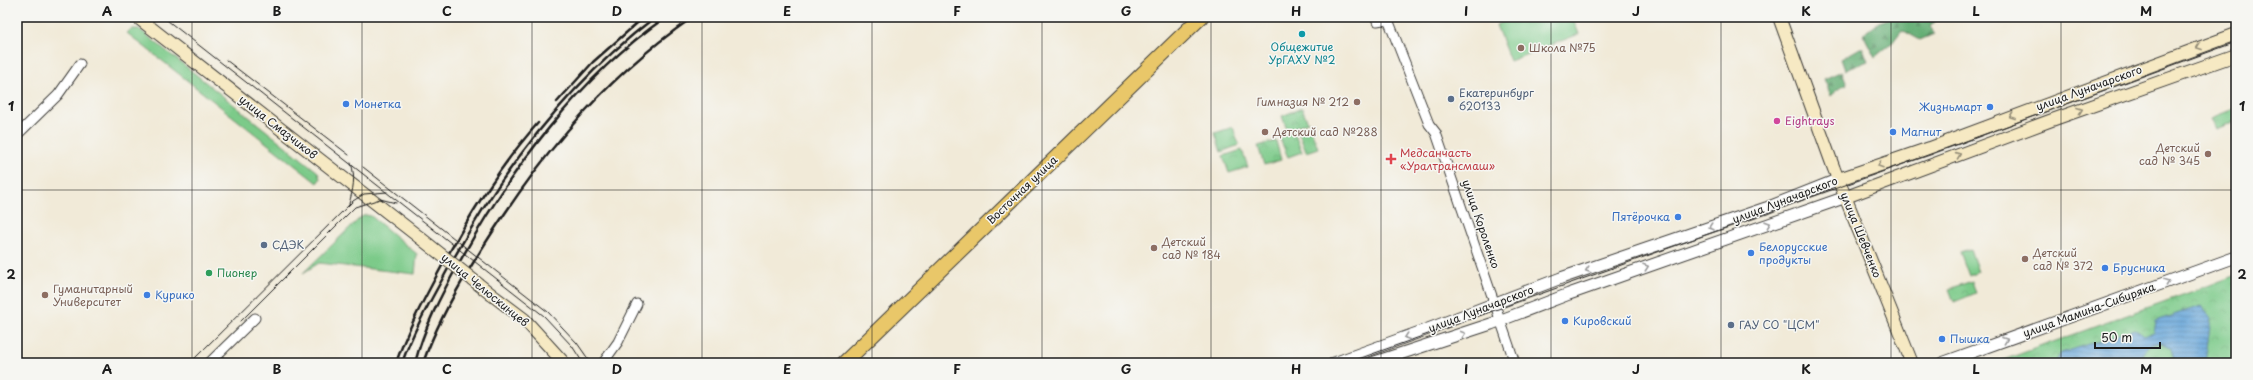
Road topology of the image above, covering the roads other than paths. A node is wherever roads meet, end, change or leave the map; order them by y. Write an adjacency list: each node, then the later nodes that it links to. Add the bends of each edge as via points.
1 (137, 17): 11 (main road, улица Смазчиков)
2 (1201, 17): 20 (main road, Восточная улица)
3 (1376, 17): 13 (street, улица Короленко, via 1377,21 1389,22 1429,124 1436,133)
4 (1779, 17): 9 (main road, улица Шевченко)
5 (2236, 34): 9 (main road, улица Луначарского, one-way to 9, via 1930,148)
6 (2236, 55): 10 (main road, улица Луначарского, one-way to 6, via 2073,112)
7 (80, 64): 8 (street, via 58,95)
8 (17, 135)
9 (1839, 179): 10 (main road, улица Шевченко); 13 (street, улица Луначарского, one-way to 13, via 1766,208 1561,278)
10 (1846, 197): 16 (street, улица Луначарского, one-way to 10); 24 (main road, улица Шевченко)
11 (419, 237): 18 (main road, улица Челюскинцев, bridge, via 524,319)
12 (2236, 257): 25 (street, улица Мамина-Сибиряка, one-way to 12)
13 (1496, 303): 16 (street, улица Короленко); 21 (street, улица Луначарского, one-way to 21)
14 (637, 304): 19 (street, via 618,342)
15 (255, 318): 17 (street)
16 (1501, 319): 22 (street, улица Луначарского, one-way to 16, via 1434,344); 23 (street, улица Короленко)
17 (209, 363)
18 (564, 363)
19 (603, 363)
20 (844, 363)
21 (1334, 363)
22 (1372, 363)
23 (1516, 363)
24 (1912, 363)
25 (1942, 363)

